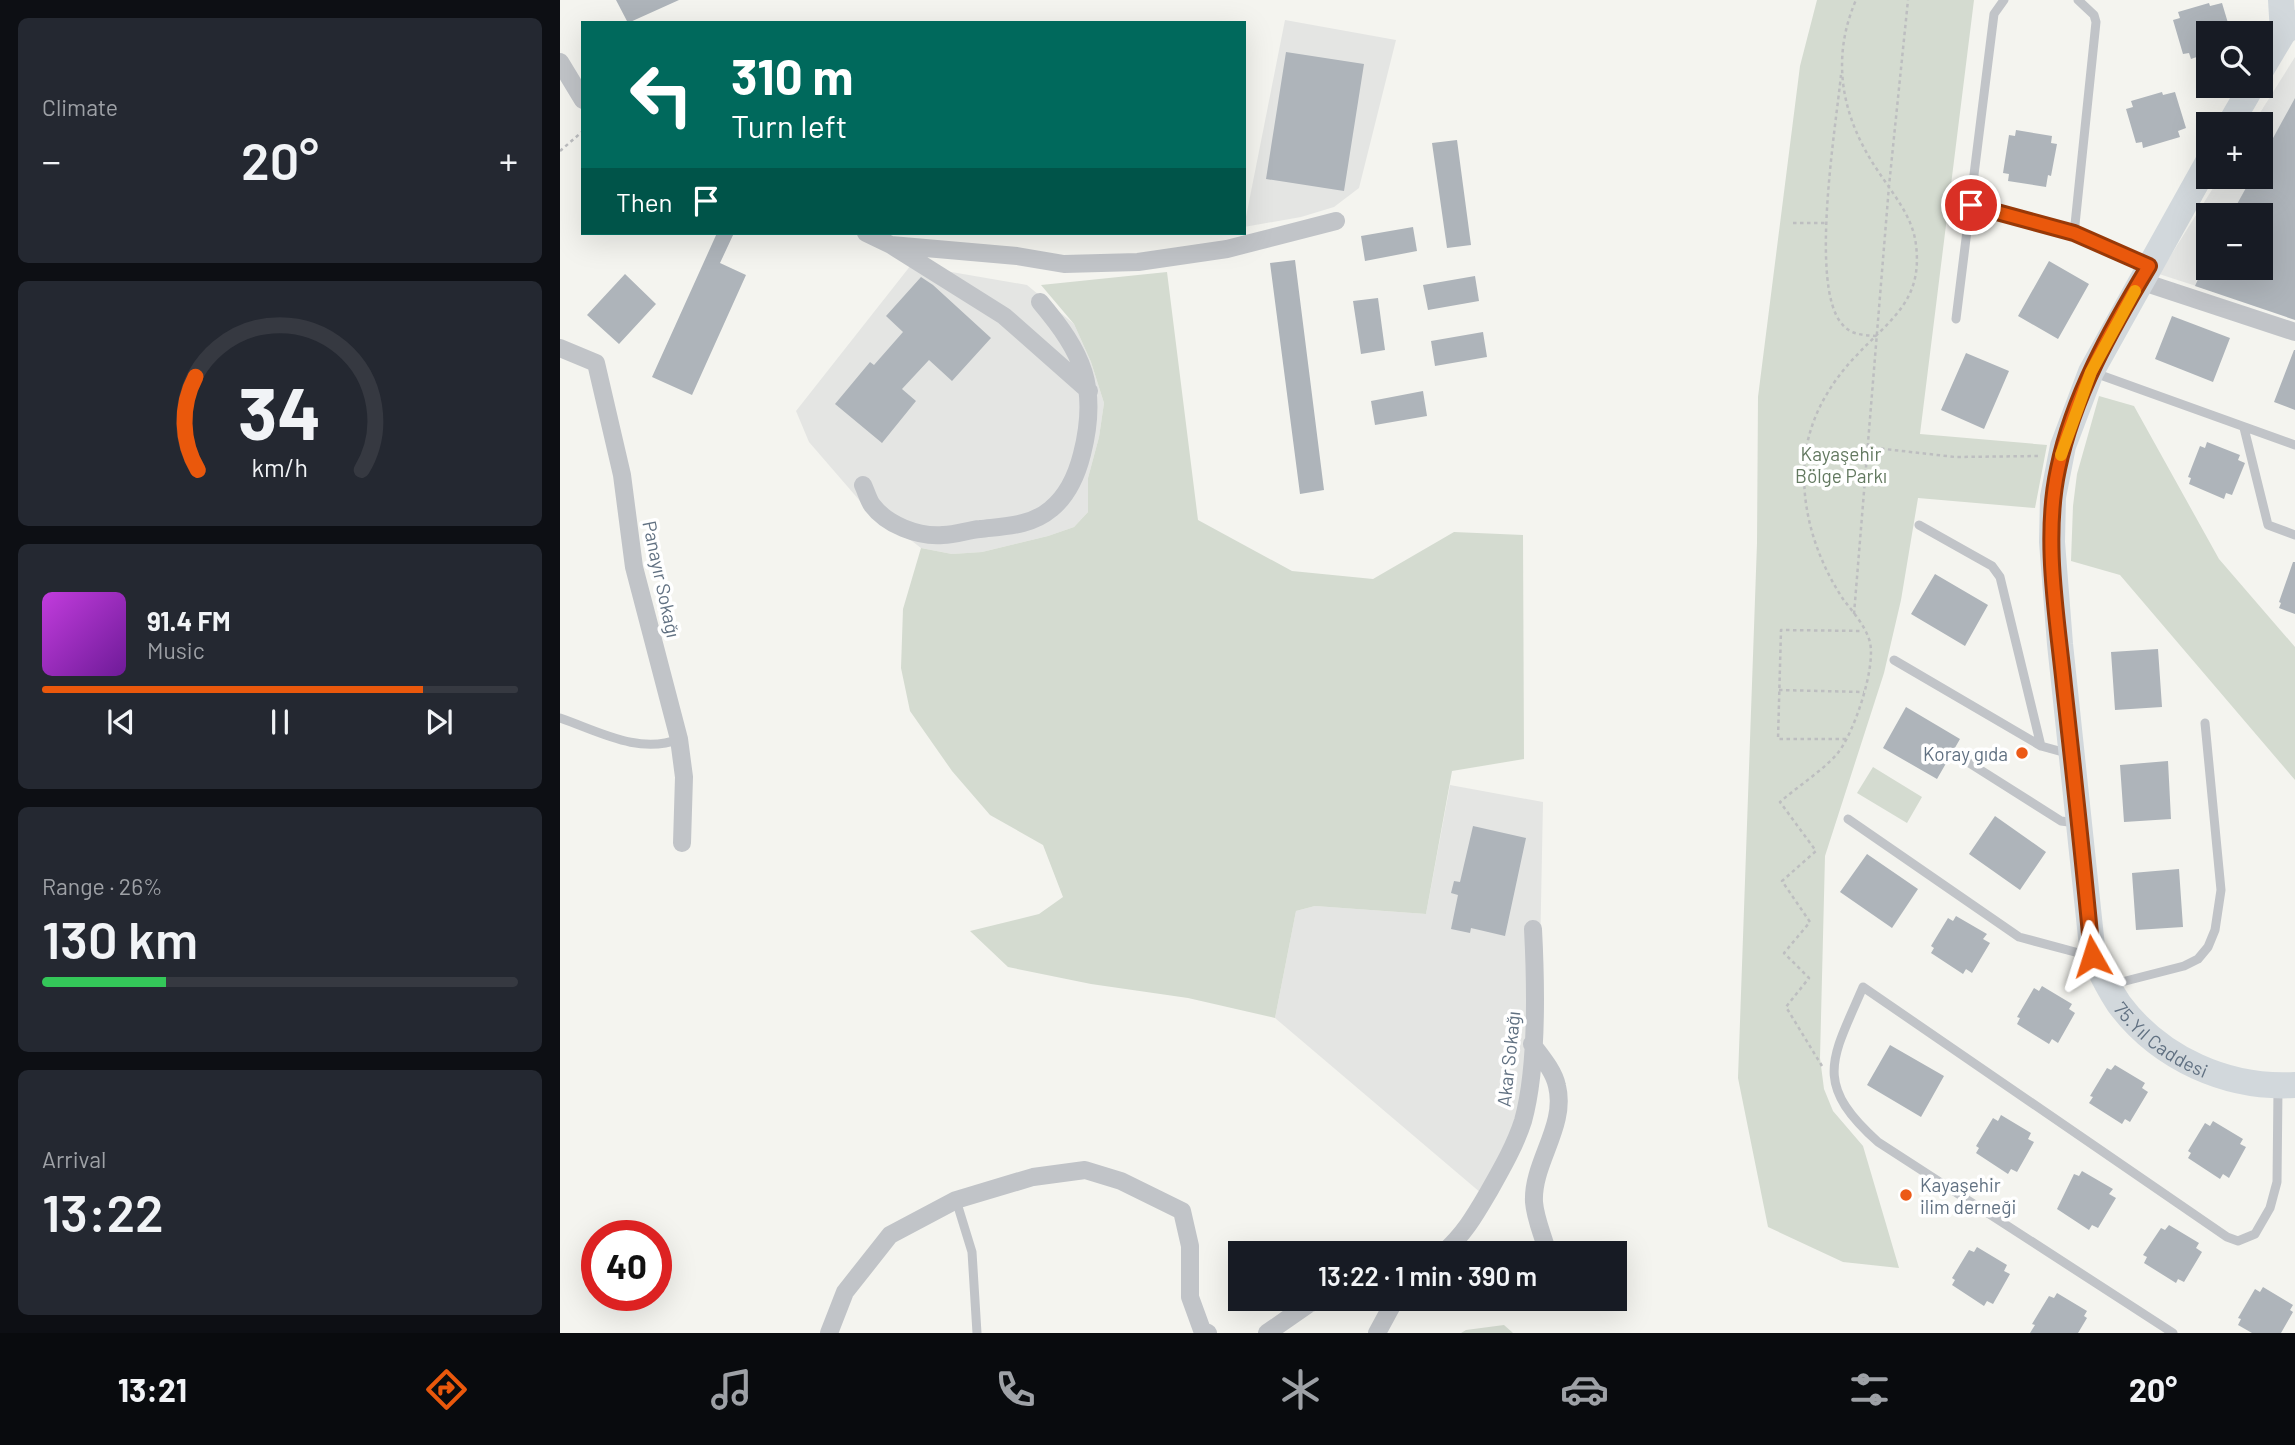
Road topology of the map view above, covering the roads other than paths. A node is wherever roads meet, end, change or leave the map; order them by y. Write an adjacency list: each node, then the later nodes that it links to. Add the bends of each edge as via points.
1 (2004, 0): 9 (lane, via 1994,13)
2 (2078, 0): 11 (lane, via 2096,22)
3 (2281, 0): 4 (street)
4 (2289, 28): 5 (street)
5 (2273, 52)
6 (560, 62): 7 (street)
7 (581, 97)
8 (2196, 183): 14 (street, 75.Yıl Caddesi)
9 (1971, 205): 11 (lane); 16 (lane)
10 (1336, 221): 13 (street, via 1227,249 1138,262 1064,264)
11 (2074, 233): 14 (lane)
12 (870, 235): 13 (street)
13 (891, 245): 20 (street, via 1004,316)
14 (2145, 274): 17 (street); 19 (street, 75.Yıl Caddesi)
15 (1041, 302): 20 (street, via 1075,349)
16 (1955, 318)
17 (2295, 331)
18 (560, 348): 29 (street, Panayır Sokağı, via 596,363 622,475 634,567)
19 (2091, 372): 21 (lane); 31 (street, 75.Yıl Caddesi, via 2061,455 2053,497 2052,542)
20 (1089, 391): 23 (street, via 1090,412 1079,467 1067,491 1031,522 924,534 886,517 872,504)
21 (2244, 428): 22 (lane); 25 (lane, via 2269,525)
22 (2295, 445)
23 (863, 485)
24 (1919, 525): 30 (lane, via 1992,566 2000,577)
25 (2295, 535)
26 (1894, 660): 30 (lane)
27 (560, 718): 29 (lane, via 638,744)
28 (2205, 723): 38 (lane, via 2221,890 2215,930 2208,947 2185,966)
29 (679, 739): 35 (street, Panayır Sokağı, via 684,777)
30 (2041, 746): 31 (lane)
31 (2072, 754): 34 (street, 75.Yıl Caddesi)
32 (1963, 759): 34 (lane, via 2061,821)
33 (1848, 819): 37 (lane, via 2019,937)
34 (2079, 823): 37 (street, 75.Yıl Caddesi)
35 (682, 843)
36 (1533, 929): 39 (street, Akar Sokağı)
37 (2092, 956): 38 (street, 75.Yıl Caddesi)
38 (2108, 985): 40 (street, 75.Yıl Caddesi, via 2140,1028 2192,1065 2244,1083)
39 (1532, 1044): 42 (street, Akar Sokağı, via 1522,1123 1505,1163); 43 (street, via 1557,1084 1559,1096 1534,1201)
40 (2287, 1086): 51 (lane, via 2270,1208 2255,1234 2238,1241 1863,987 1837,1047 1834,1066 1835,1087 1854,1121 1878,1142)
41 (956, 1200): 46 (street, via 890,1235 845,1292); 47 (lane, via 972,1252); 48 (street, via 1033,1177 1085,1170 1121,1181 1182,1211 1190,1246 1191,1297 1202,1330)
42 (1456, 1241)
43 (1544, 1241)
44 (1299, 1311): 49 (street)
45 (1389, 1311): 50 (street)
46 (829, 1333)
47 (977, 1333)
48 (1208, 1333)
49 (1268, 1333)
50 (1377, 1333)
51 (2173, 1333)

